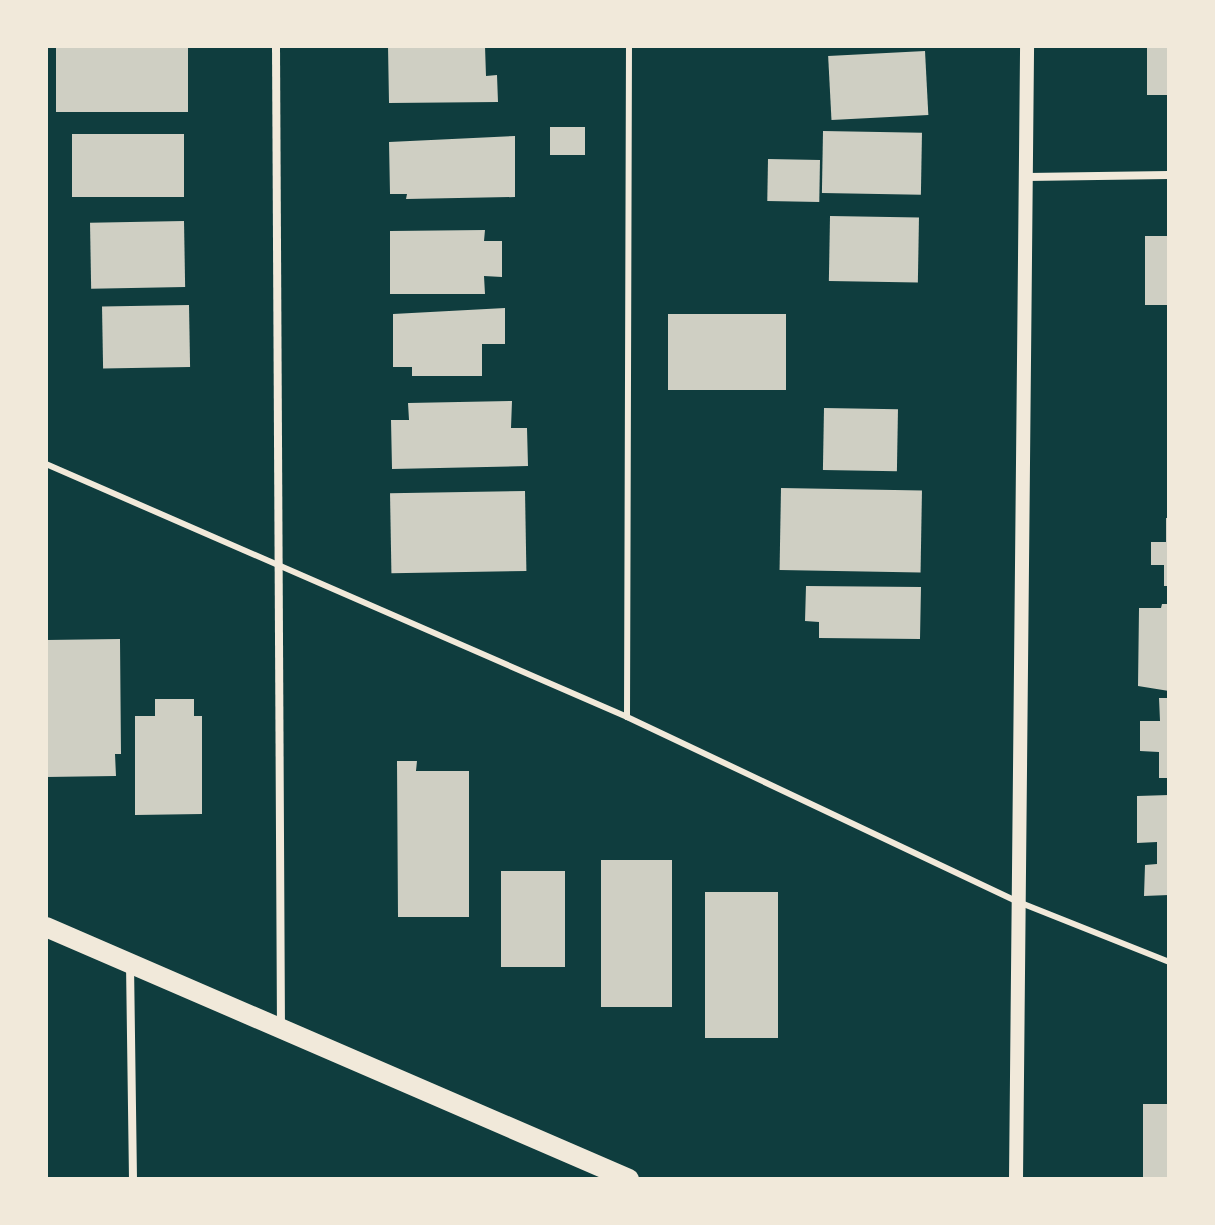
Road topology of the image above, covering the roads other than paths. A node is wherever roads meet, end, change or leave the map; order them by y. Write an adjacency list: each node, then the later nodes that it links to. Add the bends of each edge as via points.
1 (276, 46): 7 (street)
2 (629, 46): 8 (lane)
3 (1027, 46): 5 (street)
4 (1169, 175): 5 (street)
5 (1027, 177): 9 (street)
6 (46, 464): 7 (lane)
7 (278, 565): 8 (lane); 13 (street)
8 (627, 717): 9 (lane)
9 (1021, 903): 11 (lane); 16 (street)
10 (46, 927): 12 (main road)
11 (1169, 962)
12 (130, 963): 13 (main road); 14 (street)
13 (281, 1028): 15 (main road)
14 (133, 1179)
15 (629, 1179)
16 (1016, 1179)

